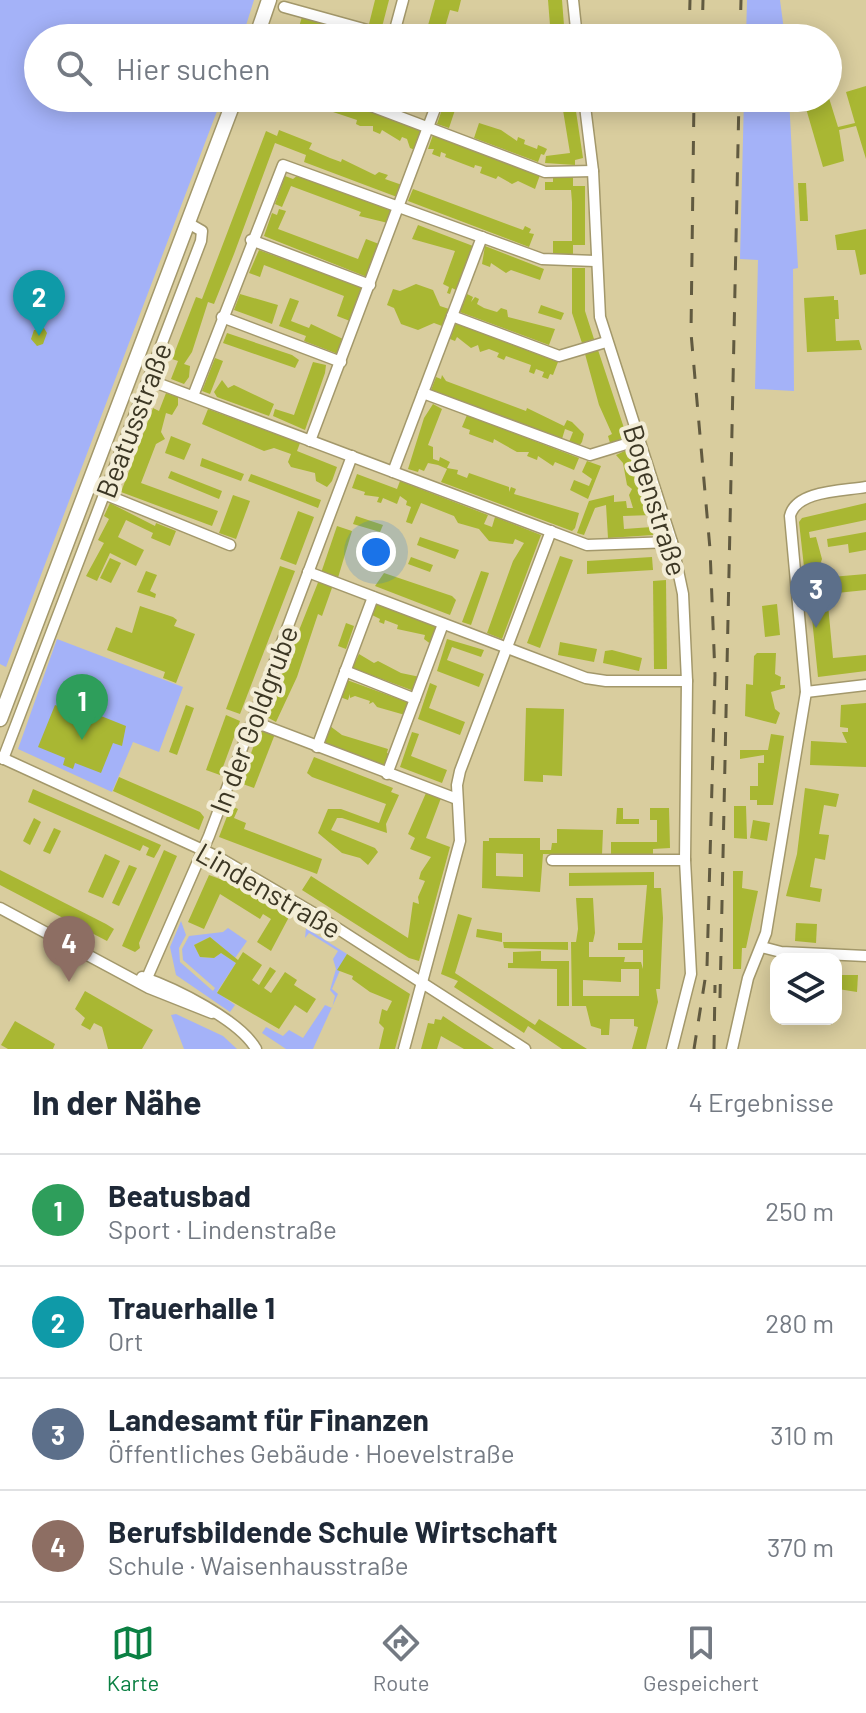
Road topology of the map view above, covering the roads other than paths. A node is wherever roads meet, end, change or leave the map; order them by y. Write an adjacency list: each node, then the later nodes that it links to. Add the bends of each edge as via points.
1 (269, 0): 5 (street)
2 (403, 0): 7 (street)
3 (573, 0): 8 (street)
4 (284, 7): 6 (street)
5 (261, 24)
6 (345, 24)
7 (398, 24)
8 (576, 24)
9 (230, 112): 16 (street, Beatusstraße)
10 (387, 112): 13 (street)
11 (434, 112): 13 (street)
12 (586, 112): 14 (street, Bogenstraße)
13 (429, 128): 14 (street, via 545,172); 15 (street)
14 (593, 171): 19 (street, Bogenstraße)
15 (400, 207): 17 (street); 18 (street, via 283,165); 20 (street)
16 (188, 223): 25 (street, Beatusstraße, via 201,228 203,236); 39 (street, Beatusstraße)
17 (482, 237): 19 (street, via 549,261); 21 (street)
18 (251, 240): 20 (street); 22 (street)
19 (595, 261): 23 (street, Bogenstraße)
20 (370, 285): 24 (street)
21 (452, 316): 23 (street, via 559,356); 26 (street)
22 (222, 317): 24 (street); 27 (street)
23 (606, 342): 28 (street, Bogenstraße)
24 (341, 362): 29 (street)
25 (149, 380): 27 (street); 33 (street, Beatusstraße)
26 (423, 393): 28 (street, via 590,455); 31 (street)
27 (193, 396): 29 (street)
28 (639, 440): 35 (street, Bogenstraße)
29 (310, 441): 30 (street)
30 (352, 456): 31 (street); 37 (street, In der Goldgrube)
31 (393, 472): 34 (street)
32 (866, 487): 47 (street, via 798,502 791,509)
33 (104, 494): 36 (street); 40 (street, Beatusstraße)
34 (551, 531): 35 (street, via 599,547); 42 (street)
35 (672, 542): 45 (street, Bogenstraße, via 683,594)
36 (230, 545)
37 (308, 572): 38 (street); 51 (street, In der Goldgrube)
38 (373, 597): 41 (street); 44 (street)
39 (37, 618): 40 (street); 43 (street, Beatusstraße)
40 (54, 624): 53 (street, Beatusstraße)
41 (443, 624): 42 (street); 48 (street)
42 (507, 649): 45 (street, via 595,680); 55 (street, via 460,771)
43 (18, 669): 49 (street, Beatusstraße); 50 (street, Beatusstraße)
44 (345, 671): 48 (street); 52 (street)
45 (687, 681): 58 (street, Bogenstraße)
46 (866, 685): 47 (street)
47 (806, 692): 60 (street)
48 (415, 699): 54 (street)
49 (0, 709)
50 (0, 719)
51 (252, 721): 52 (street); 56 (street, In der Goldgrube)
52 (317, 747): 54 (street)
53 (2, 758): 56 (street, Lindenstraße)
54 (387, 774): 55 (street)
55 (457, 799): 62 (street, via 460,841)
56 (203, 850): 62 (street, Lindenstraße); 63 (street, In der Goldgrube)
57 (552, 860): 58 (street)
58 (685, 860): 67 (street, Bogenstraße, via 690,982)
59 (0, 908): 63 (street)
60 (762, 947): 61 (street); 68 (street, via 748,978)
61 (866, 956)
62 (422, 982): 65 (street); 66 (street, Lindenstraße)
63 (148, 983): 64 (street, via 190,998)
64 (256, 1047)
65 (404, 1049)
66 (525, 1049)
67 (672, 1049)
68 (732, 1049)

